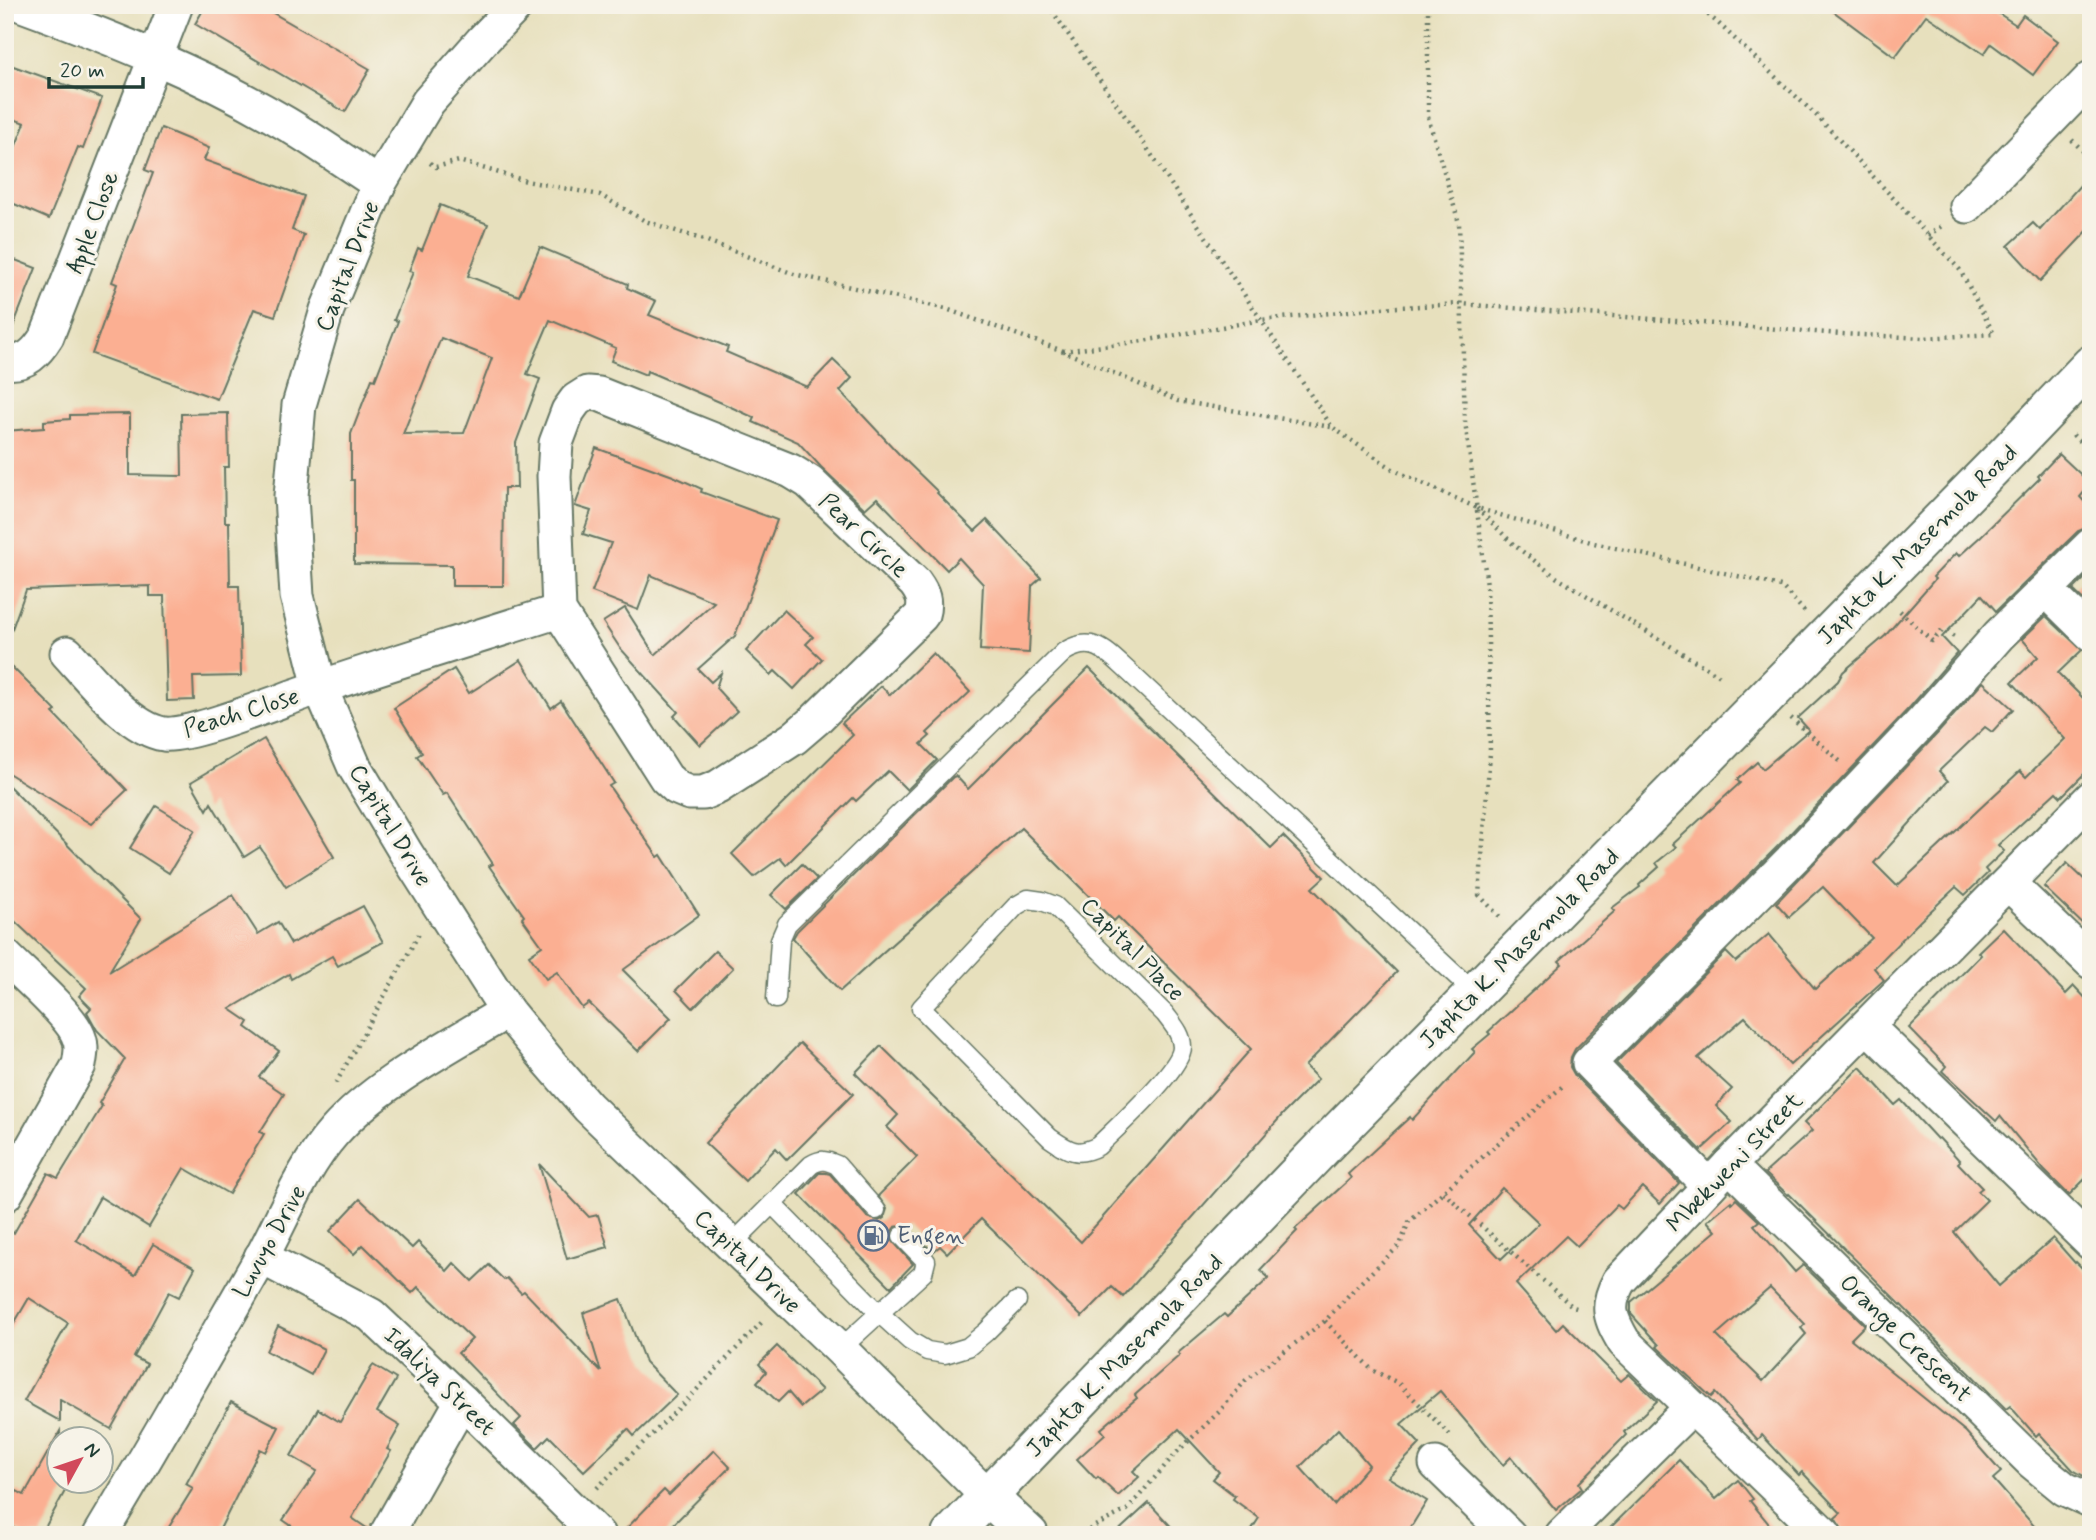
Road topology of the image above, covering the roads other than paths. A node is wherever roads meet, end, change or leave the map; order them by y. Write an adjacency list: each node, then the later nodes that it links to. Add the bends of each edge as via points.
1 (22, 5): 4 (street)
2 (176, 5): 4 (street, Apple Close)
3 (517, 5): 6 (street, Capital Drive, via 428,102)
4 (157, 58): 6 (street, via 284,123); 8 (street, Apple Close, via 47,336 37,353)
5 (2091, 78): 7 (street)
6 (379, 184): 15 (street, Capital Drive, via 327,310 299,405 291,496 297,596)
7 (1966, 206)
8 (5, 362)
9 (2091, 365): 20 (main road, Japhta K. Masemola Road)
10 (2091, 545): 11 (street)
11 (2046, 590): 13 (street); 25 (street, Orange Crescent, via 1725,928 1589,1063)
12 (559, 611): 12 (street, Pear Circle, via 556,443 568,411 587,393 599,394 809,482 915,583 925,605 922,615 794,738 703,793 689,793 666,778); 15 (street)
13 (2091, 634)
14 (67, 653): 15 (street, Peach Close, via 118,707 140,725 164,734 195,729)
15 (320, 687): 23 (street, Capital Drive, via 354,766)
16 (2091, 798): 17 (street, Mbekweni Street)
17 (2008, 883): 19 (street); 24 (street, Mbekweni Street)
18 (5, 956): 26 (street, via 68,1019 82,1047 79,1065)
19 (2091, 962)
20 (1475, 993): 21 (lane, via 1128,671 1090,644 1064,652 787,923 780,940); 39 (main road, Japhta K. Masemola Road)
21 (776, 999)
22 (920, 1008): 22 (lane, Capital Place, via 1016,906 1028,899 1042,901 1055,906 1165,1014 1179,1033 1182,1050 1174,1068 1098,1146 1076,1152 1050,1138)
23 (507, 1011): 31 (street, Capital Drive, via 588,1107); 32 (street, Luvuyo Drive, via 358,1107 313,1160)
24 (1867, 1026): 25 (street, Mbekweni Street); 30 (street)
25 (1719, 1176): 37 (street, Mbekweni Street, via 1619,1281 1611,1297 1611,1318 1624,1342); 40 (street, Orange Crescent, via 2032,1462 2064,1489)
26 (5, 1195)
27 (772, 1204): 28 (lane, via 820,1160 836,1165); 31 (lane); 34 (lane)
28 (876, 1210)
29 (902, 1236): 34 (lane, via 926,1266)
30 (2091, 1243)
31 (731, 1245): 35 (street, Capital Drive)
32 (261, 1257): 36 (street, Idaliya Street, via 371,1315); 41 (street, Luvuyo Drive)
33 (1017, 1301): 34 (lane, via 968,1346 945,1354 909,1341)
34 (879, 1313): 35 (lane)
35 (840, 1349): 39 (street, Capital Drive)
36 (462, 1401): 42 (street); 43 (street, Idaliya Street)
37 (1691, 1408): 47 (street); 48 (street)
38 (1436, 1464): 46 (street)
39 (988, 1497): 44 (main road, Japhta K. Masemola Road); 45 (main road)
40 (2091, 1501)
41 (100, 1535)
42 (386, 1535)
43 (598, 1535)
44 (951, 1535)
45 (1029, 1535)
46 (1509, 1535)
47 (1562, 1535)
48 (1825, 1535)

